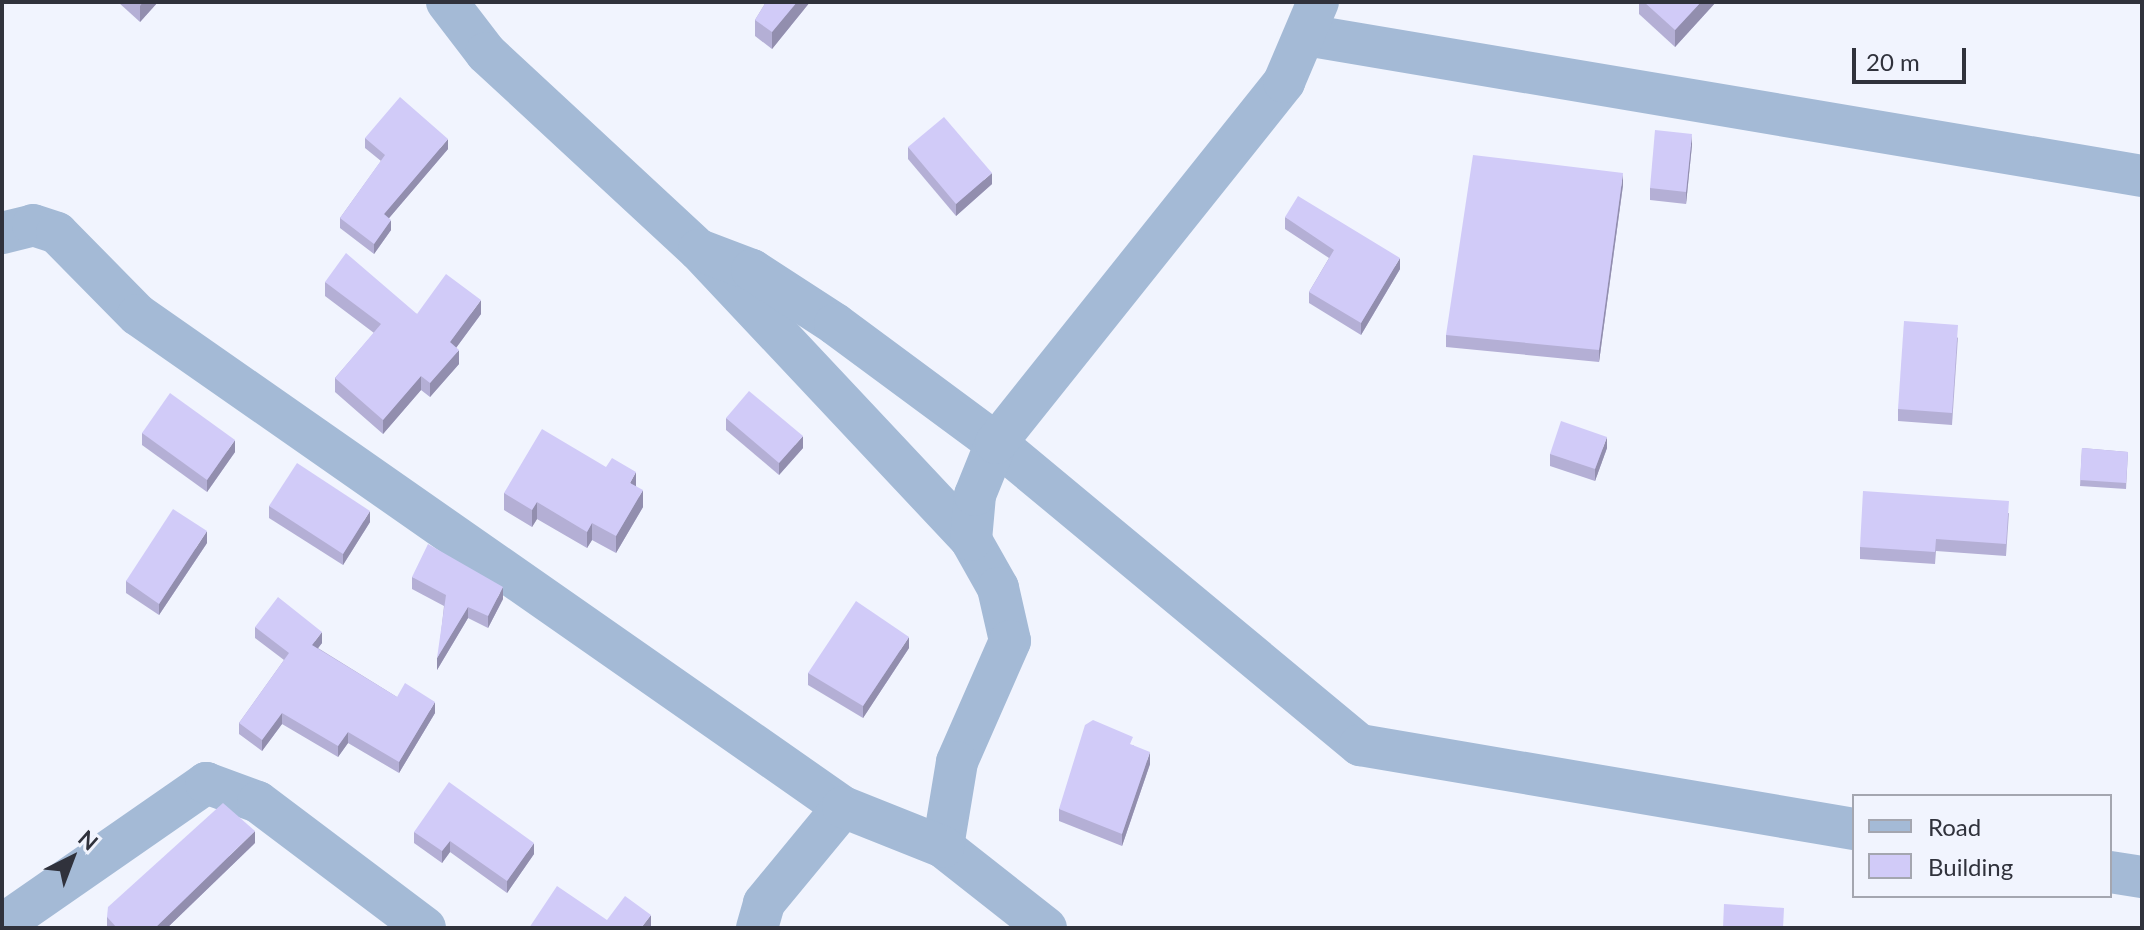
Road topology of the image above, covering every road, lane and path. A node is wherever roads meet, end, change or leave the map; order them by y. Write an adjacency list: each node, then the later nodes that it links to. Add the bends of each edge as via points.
1 (447, 2): 5 (street, via 486,53 584,150)
2 (1312, 18): 3 (street); 6 (street, via 1284,82)
3 (2142, 176)
4 (2, 233): 8 (street, via 33,225 57,233 138,315)
5 (699, 250): 6 (street, via 752,270); 7 (street)
6 (996, 443): 7 (street, via 975,495); 9 (street, via 1360,745)
7 (971, 540): 10 (street, via 998,588 1010,641 957,762)
8 (843, 807): 10 (street); 15 (street, via 764,903)
9 (1852, 829)
10 (943, 847): 16 (street)
11 (2112, 872): 12 (street)
12 (2142, 877)
13 (2, 925): 14 (street, via 206,783 258,802)
14 (425, 928)
15 (757, 928)
16 (1046, 928)

